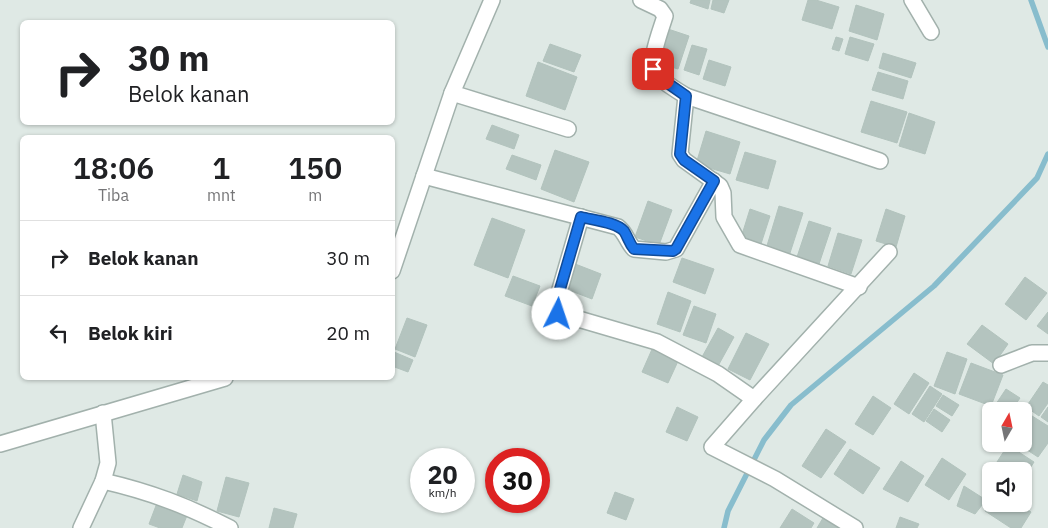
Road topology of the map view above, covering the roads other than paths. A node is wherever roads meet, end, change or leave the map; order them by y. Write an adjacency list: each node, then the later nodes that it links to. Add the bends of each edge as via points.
1 (492, 0): 6 (street)
2 (641, 0): 4 (street)
3 (912, 0): 5 (street)
4 (664, 4): 7 (street, via 665,16 652,60 653,69 656,75)
5 (931, 32)
6 (452, 93): 8 (street); 10 (street)
7 (686, 96): 9 (street); 11 (street, via 680,154)
8 (568, 129)
9 (880, 162)
10 (424, 176): 12 (street); 14 (street)
11 (714, 181): 12 (street, via 673,251 634,249 618,227); 15 (street, via 723,193 726,222 740,245)
12 (581, 217): 19 (street, via 556,303 558,314 657,342 718,374)
13 (889, 252): 15 (street)
14 (395, 262)
15 (859, 287): 19 (street)
16 (1048, 354): 17 (street, via 1032,353)
17 (1001, 365)
18 (218, 380): 20 (street)
19 (754, 399): 25 (street, via 712,447 758,470)
20 (103, 413): 21 (street); 22 (street, via 108,464)
21 (0, 444)
22 (103, 481): 23 (street); 24 (street, via 150,492)
23 (81, 528)
24 (230, 528)
25 (855, 528)

